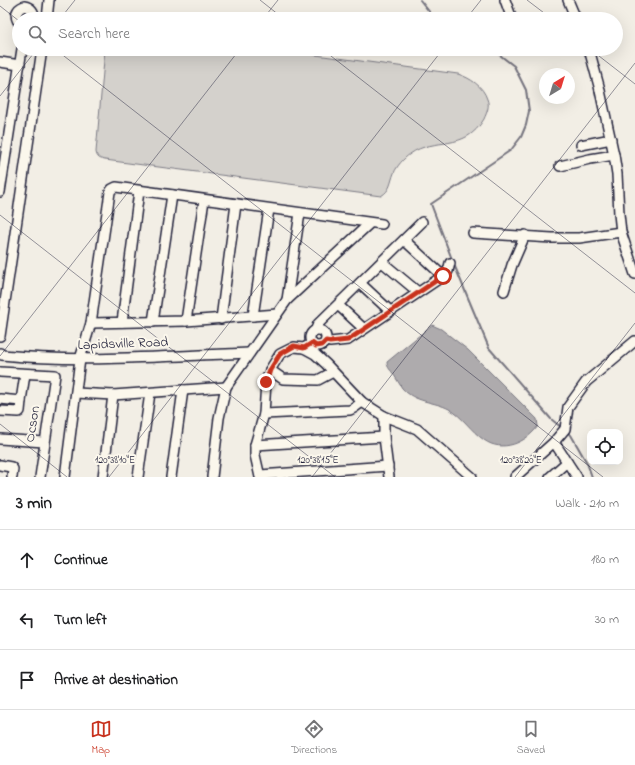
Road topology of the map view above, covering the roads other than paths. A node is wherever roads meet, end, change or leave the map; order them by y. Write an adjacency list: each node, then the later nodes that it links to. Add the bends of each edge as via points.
1 (49, 0): 7 (street)
2 (505, 0): 8 (street)
3 (568, 0): 9 (street)
4 (28, 3): 5 (street); 6 (street)
5 (16, 12)
6 (33, 12)
7 (48, 12)
8 (509, 12)
9 (573, 12)
10 (21, 56): 14 (street)
11 (41, 56): 53 (street)
12 (591, 56): 15 (street)
13 (0, 62): 14 (street)
14 (20, 65): 19 (street)
15 (611, 139): 16 (street); 17 (street)
16 (581, 145)
17 (614, 155): 18 (street); 30 (street)
18 (560, 166)
19 (2, 167): 21 (street)
20 (139, 191): 22 (street); 48 (street); 50 (street, via 112,188 110,192)
21 (0, 192)
22 (172, 195): 23 (street); 49 (street)
23 (204, 200): 24 (street); 47 (street)
24 (236, 204): 25 (street); 46 (street)
25 (268, 209): 26 (street); 45 (street)
26 (300, 213): 28 (street); 41 (street)
27 (422, 222): 33 (street)
28 (370, 223): 29 (street); 41 (street)
29 (382, 224)
30 (621, 232): 32 (street, via 579,238); 36 (street)
31 (473, 233): 32 (street)
32 (525, 236): 39 (street)
33 (404, 240): 34 (street); 37 (street)
34 (382, 262): 38 (street); 40 (street)
35 (450, 263): 37 (street, via 448,271)
36 (635, 274)
37 (443, 276): 40 (street)
38 (360, 283): 42 (street); 43 (street)
39 (504, 291)
40 (418, 292): 43 (street)
41 (287, 300): 44 (street)
42 (338, 305): 51 (street); 52 (street)
43 (390, 311): 52 (street)
44 (277, 314): 45 (street); 58 (street)
45 (253, 316): 46 (street)
46 (221, 319): 47 (street)
47 (186, 321): 49 (street)
48 (122, 322): 49 (street); 50 (street)
49 (153, 322)
50 (91, 323): 59 (street)
51 (316, 329): 54 (street, via 322,330 326,335); 56 (street, via 311,332)
52 (364, 330): 54 (street, via 348,340)
53 (0, 336)
54 (326, 341): 56 (street, via 322,345)
55 (635, 341): 77 (street, via 586,382 577,393 568,407 565,429)
56 (308, 346): 60 (street, via 294,346 280,354); 62 (street)
57 (0, 353): 59 (street, Lapidsville Road, via 32,358)
58 (248, 353): 59 (street, Lapidsville Road); 64 (street)
59 (80, 360): 66 (street)
60 (270, 370): 62 (street, via 283,379 318,380); 73 (street, via 266,382)
61 (0, 372): 63 (street)
62 (333, 372): 71 (street)
63 (25, 374): 70 (street); 78 (street, Ocson, via 55,375)
64 (226, 387): 65 (street); 90 (street, via 219,418)
65 (183, 390): 67 (street); 89 (street)
66 (76, 393): 68 (street); 86 (street)
67 (150, 393): 68 (street); 88 (street)
68 (113, 395): 87 (street)
69 (0, 399): 70 (street)
70 (22, 401): 72 (street, via 19,412)
71 (362, 402): 73 (street, via 350,410); 74 (street)
72 (0, 411)
73 (264, 414): 79 (street)
74 (384, 416): 75 (street); 92 (street, via 417,429)
75 (384, 437): 79 (street); 82 (street)
76 (0, 439): 78 (street)
77 (555, 440): 80 (street); 93 (street)
78 (44, 442): 85 (street, Ocson)
79 (255, 445): 83 (street)
80 (567, 462): 94 (street); 95 (street)
81 (0, 466): 84 (street, via 13,468)
82 (388, 466): 83 (street); 91 (street)
83 (260, 476)
84 (12, 477)
85 (40, 477)
86 (65, 477)
87 (103, 477)
88 (138, 477)
89 (171, 477)
90 (212, 477)
91 (389, 477)
92 (472, 477)
93 (515, 477)
94 (550, 477)
95 (577, 477)

